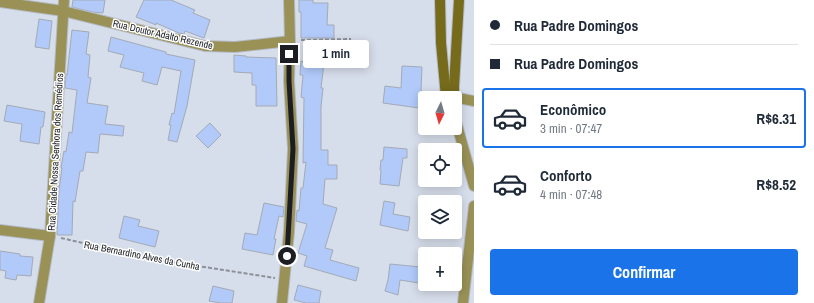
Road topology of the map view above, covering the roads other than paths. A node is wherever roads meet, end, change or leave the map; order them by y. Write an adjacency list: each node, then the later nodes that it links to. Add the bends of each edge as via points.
1 (64, 0): 6 (street, Rua Cidade Nossa Senhora dos Remédios)
2 (289, 0): 7 (street)
3 (440, 0): 8 (main road, via 440,43)
4 (459, 0): 9 (main road)
5 (0, 2): 6 (street, Rua Doutor Adalto Rezende)
6 (63, 11): 7 (street, Rua Doutor Adalto Rezende, via 205,46 235,47); 16 (street, Rua Cidade Nossa Senhora dos Remédios)
7 (290, 41): 18 (street, via 289,81 293,149)
8 (449, 91)
9 (453, 91)
10 (462, 100): 11 (street)
11 (474, 101)
12 (460, 135): 13 (street)
13 (474, 186)
14 (474, 206): 19 (street)
15 (0, 230): 16 (street)
16 (50, 236): 17 (street, Rua Cidade Nossa Senhora dos Remédios)
17 (40, 303)
18 (282, 303)
19 (463, 303)

